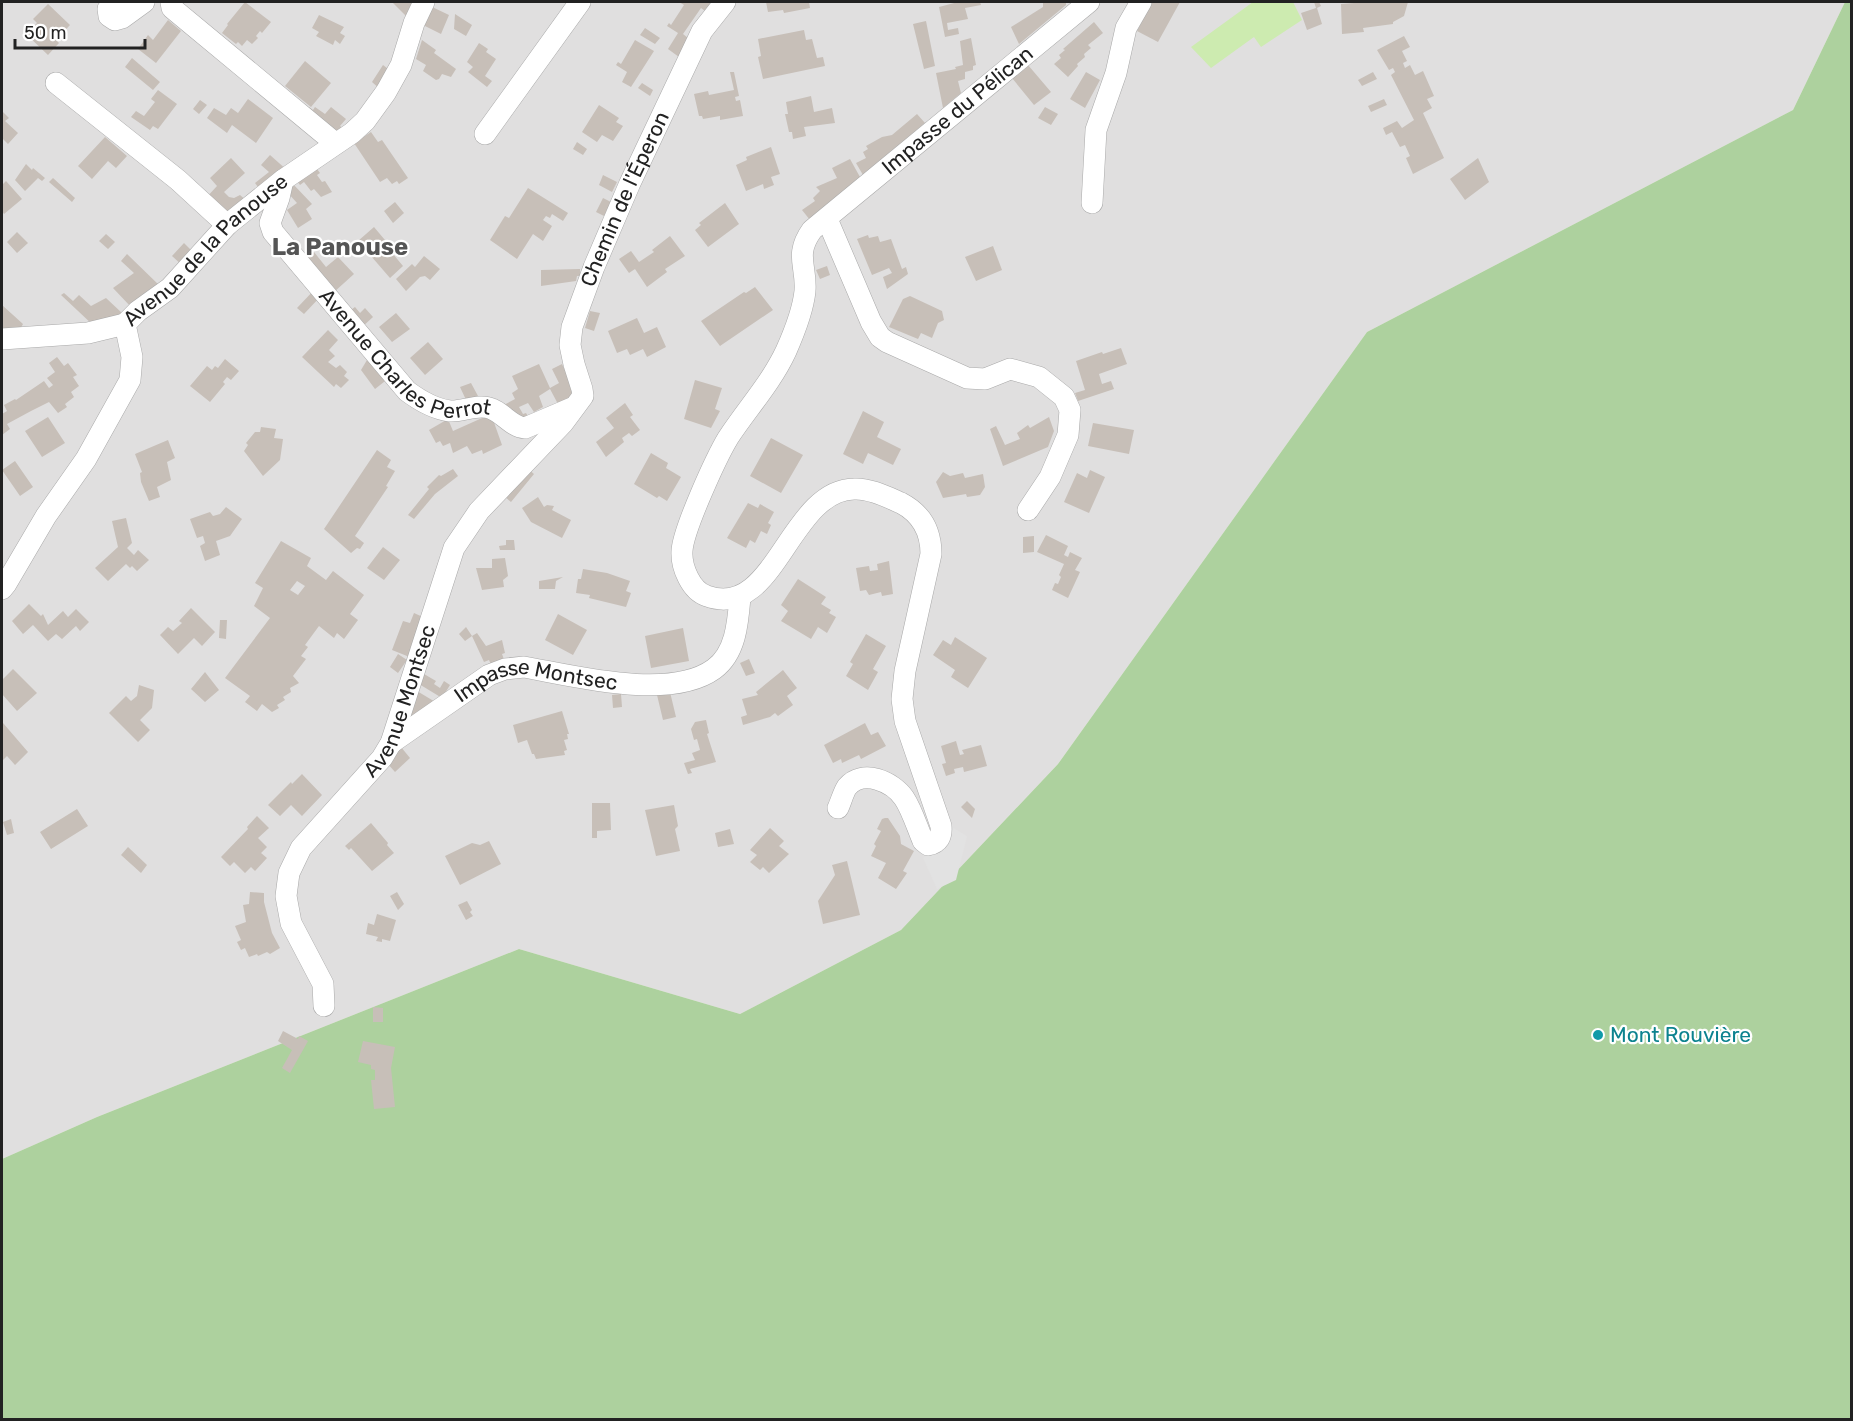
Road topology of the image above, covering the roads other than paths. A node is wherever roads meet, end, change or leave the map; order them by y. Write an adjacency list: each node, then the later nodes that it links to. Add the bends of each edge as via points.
1 (115, 2): 2 (street, via 108,9 115,20)
2 (144, 2)
3 (171, 2): 11 (street, via 172,8)
4 (424, 2): 11 (street, Avenue de la Panouse, via 386,92 365,121)
5 (580, 2): 10 (street)
6 (725, 2): 18 (street, Chemin de l'Éperon, via 702,30 594,267 572,327 570,345 583,396)
7 (1089, 2): 14 (street, Impasse du Pélican)
8 (1141, 2): 13 (street, via 1126,28 1116,73 1096,129)
9 (56, 83): 15 (street, via 178,180)
10 (485, 134)
11 (335, 143): 12 (street, Avenue de la Panouse)
12 (283, 180): 15 (street, Avenue de la Panouse); 18 (street, Avenue Charles Perrot, via 270,223 273,232 407,391 451,411 492,409 519,428)
13 (1092, 203)
14 (827, 219): 19 (street, via 880,337 967,378 985,379 1010,369 1039,376 1064,397 1070,410 1068,435 1050,477); 21 (street, Impasse du Pélican, via 804,242 805,290 785,353 727,440 686,534 684,568 697,590 706,596)
15 (227, 225): 16 (street, Avenue de la Panouse, via 170,288)
16 (125, 324): 17 (street, via 88,333); 20 (street, Avenue de la Panouse, via 132,357 130,380 86,459)
17 (2, 339)
18 (575, 406): 22 (street, Avenue Montsec, via 479,511 454,548)
19 (1028, 510)
20 (2, 589)
21 (740, 597): 22 (street, Impasse Montsec, via 738,630 724,658 714,669 697,677 642,686 524,667 505,669 489,675); 23 (street, via 754,588 814,508 836,492 873,492 903,504 925,525 931,538 931,554 902,699 904,721 942,834 932,845 923,841 904,798 880,780 866,778 853,782 846,788)
22 (391, 743): 24 (street, Avenue Montsec, via 301,848 289,873 286,896 291,923 323,984)
23 (838, 808)
24 (324, 1006)

